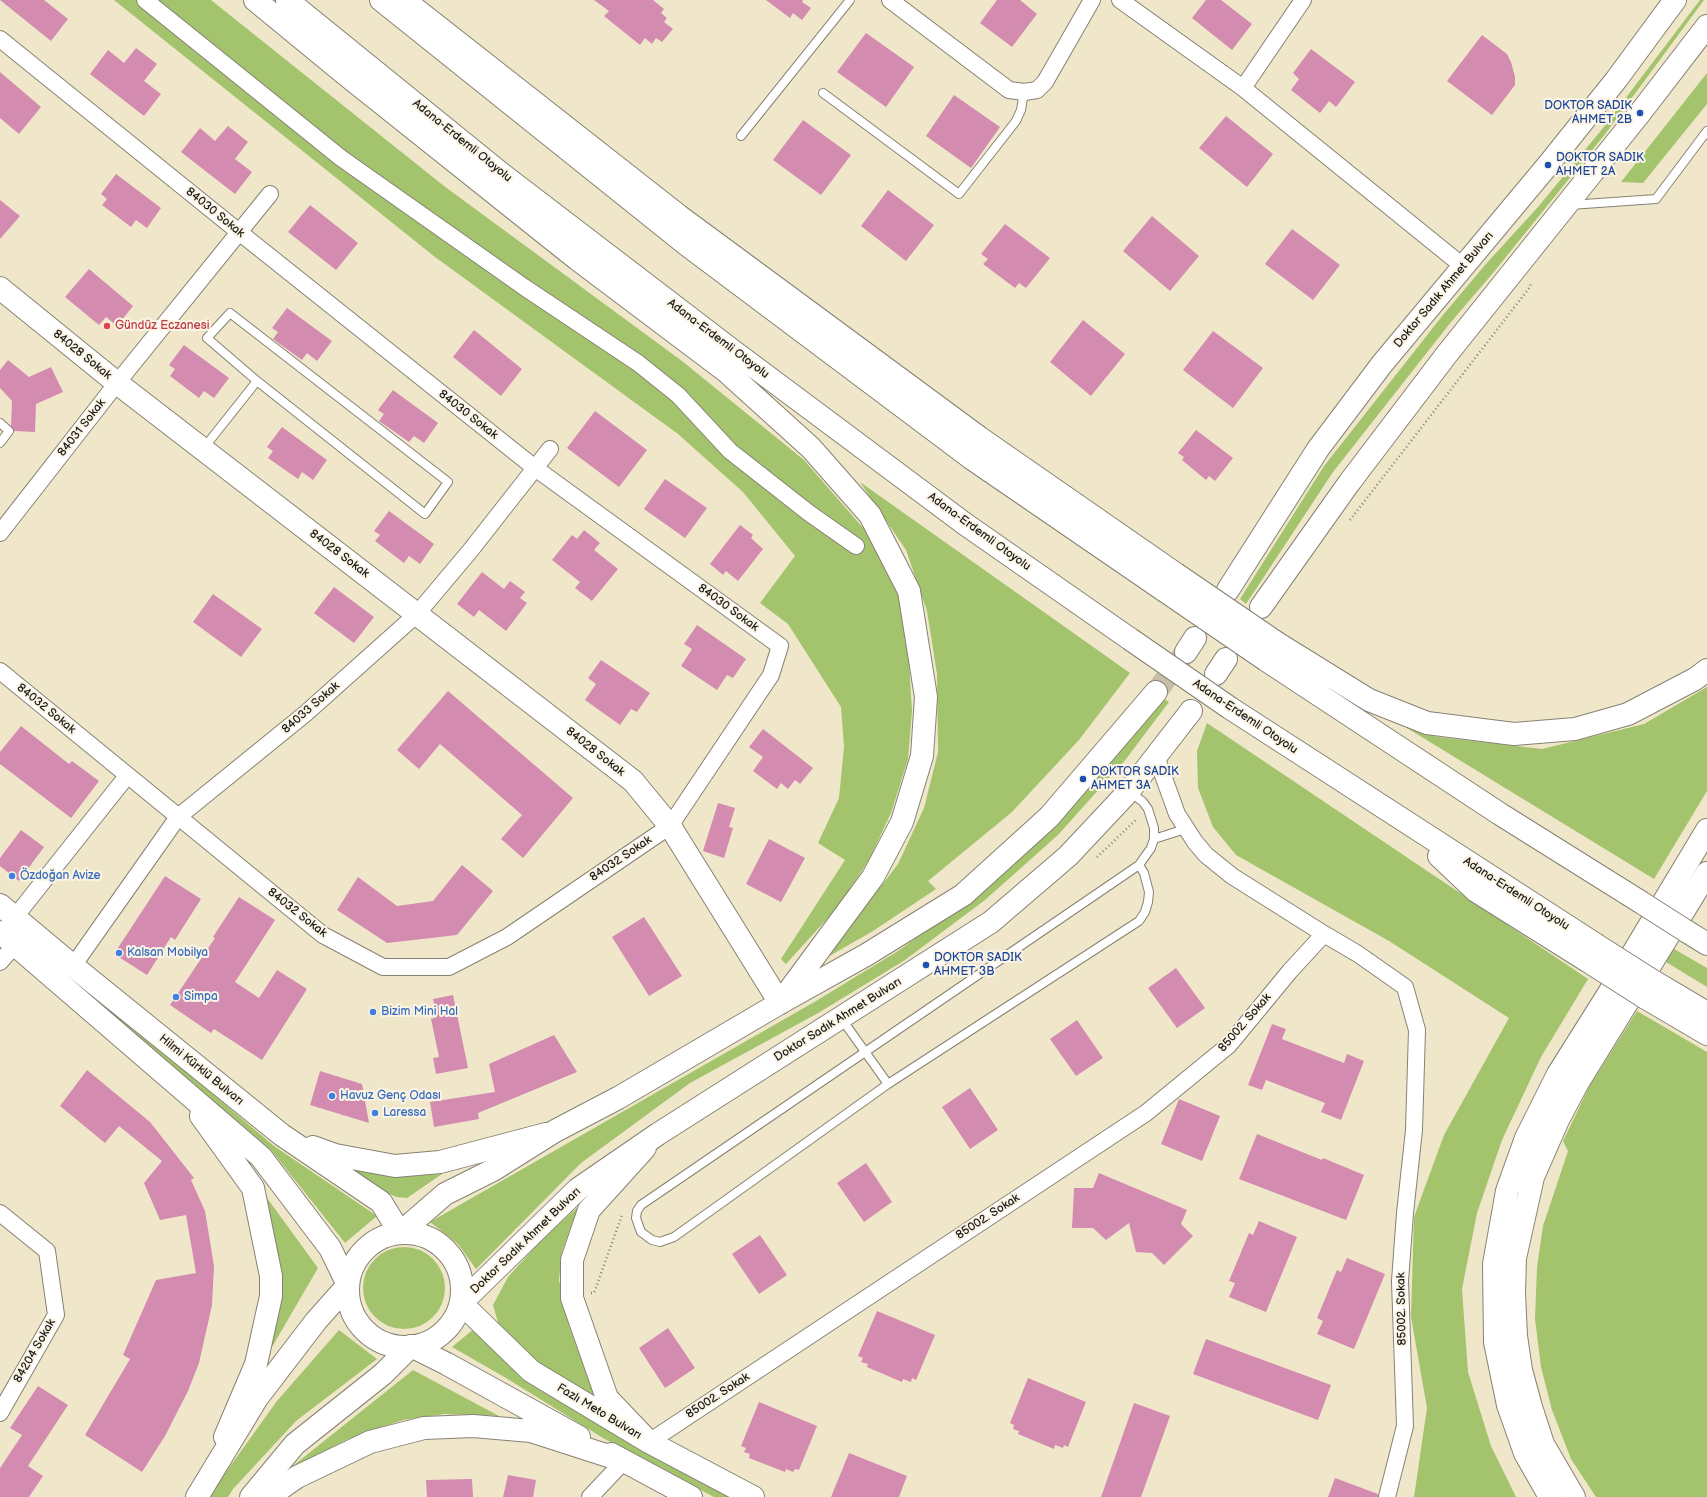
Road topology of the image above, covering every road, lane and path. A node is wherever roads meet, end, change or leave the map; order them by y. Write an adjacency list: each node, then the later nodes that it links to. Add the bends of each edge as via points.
1 (145, 0): 34 (street, via 341,158 524,287 638,363 678,396 730,451)
2 (256, 0): 62 (main road, via 344,74 578,259 727,372 811,448 870,515 909,591 926,697 922,756 902,822 873,877)
3 (286, 0): 61 (main road, Adana-Erdemli Otoyolu, bridge, via 503,175 965,524 1230,708 1402,820 1476,891 1590,952)
4 (381, 0): 35 (main road, via 694,250 971,458)
5 (404, 0): 35 (main road, via 679,216 980,438)
6 (850, 0): 18 (lane)
7 (890, 0): 16 (street, via 1009,90)
8 (1092, 0): 16 (street, via 1045,82 1037,90)
9 (1120, 0): 14 (street)
10 (1303, 0): 14 (street)
11 (1675, 0): 22 (main road, Doktor Sadık Ahmet Bulvarı, via 1616,80)
12 (1707, 26): 20 (main road)
13 (0, 39): 21 (street, 84030 Sokak)
14 (1243, 88): 22 (street)
15 (823, 92): 16 (lane, via 958,194 1016,121)
16 (1024, 92)
17 (1707, 131): 20 (lane, via 1656,199)
18 (741, 136)
19 (270, 194): 21 (street, 84031 Sokak)
20 (1568, 205): 37 (main road, via 1447,354 1349,483)
21 (239, 232): 26 (street, 84031 Sokak); 31 (street, 84030 Sokak)
22 (1464, 267): 36 (main road, Doktor Sadık Ahmet Bulvarı, via 1382,364 1318,449)
23 (1531, 280): 32 (path, via 1530,287)
24 (0, 288): 26 (main road, 84028 Sokak)
25 (257, 381): 25 (lane, via 207,338 230,313 448,482 425,514); 30 (lane)
26 (117, 383): 30 (main road, 84028 Sokak); 33 (street, 84031 Sokak)
27 (0, 423): 28 (lane, via 9,431)
28 (0, 443)
29 (550, 449): 31 (street, 84033 Sokak)
30 (203, 450): 38 (main road, 84028 Sokak)
31 (535, 468): 38 (street, 84033 Sokak); 49 (street, 84030 Sokak, via 780,646 771,675)
32 (1349, 521)
33 (0, 533)
34 (856, 546)
35 (1171, 583): 39 (main road, bridge)
36 (1228, 590)
37 (1261, 607)
38 (418, 614): 48 (street, 84033 Sokak, via 306,714); 49 (main road, 84028 Sokak, via 633,781)
39 (1272, 651): 40 (main road, via 1369,700 1427,723 1514,734 1575,729 1628,714 1695,679); 58 (main road, bridge, via 1500,814)
40 (1707, 670)
41 (0, 671): 45 (street, 84032 Sokak)
42 (1156, 692): 62 (main road, via 1049,817 963,894 866,955)
43 (1191, 711): 44 (main road, Doktor Sadık Ahmet Bulvarı)
44 (1156, 756): 46 (main road, Doktor Sadık Ahmet Bulvarı); 50 (street)
45 (127, 776): 48 (street, 84032 Sokak); 56 (street)
46 (1129, 791): 47 (lane); 64 (main road, Doktor Sadık Ahmet Bulvarı, via 1068,856 991,922)
47 (1148, 809): 52 (lane, via 1152,818); 53 (path)
48 (178, 817): 49 (street, 84032 Sokak, via 323,935 382,967 449,967 507,937); 60 (street, 84033 Sokak)
49 (670, 826): 62 (main road, 84028 Sokak)
50 (1185, 829): 52 (lane); 57 (street, via 1218,866)
51 (1707, 830): 89 (main road, via 1558,1074 1526,1138 1507,1191 1494,1264 1495,1342 1508,1405 1522,1446)
52 (1154, 839): 54 (lane, via 1146,857)
53 (1096, 858)
54 (1139, 865): 66 (lane); 67 (lane, via 1149,892 1146,907 1139,921)
55 (1707, 872): 90 (main road, via 1577,1084 1558,1120 1533,1177 1515,1258 1516,1336 1521,1370 1543,1444)
56 (8, 924): 59 (street); 60 (main road, Hilmi Kürklü Bulvarı); 68 (main road, Hilmi Kürklü Bulvarı)
57 (1324, 934): 80 (street, 85002. Sokak, via 1229,1046 1146,1113); 88 (street, 85002. Sokak, via 1405,987 1417,1030 1414,1130 1400,1281 1405,1426)
58 (1707, 944)
59 (0, 962)
60 (73, 966): 71 (main road, Hilmi Kürklü Bulvarı)
61 (1649, 989): 63 (main road); 65 (main road)
62 (780, 1004): 69 (main road, via 618,1098)
63 (1707, 1013)
64 (841, 1018): 66 (lane); 70 (main road, Doktor Sadık Ahmet Bulvarı)
65 (1707, 1034)
66 (864, 1051): 67 (lane); 67 (lane, via 641,1205 636,1218 641,1232 660,1242 674,1237)
67 (888, 1084)
68 (179, 1086): 75 (main road, Hilmi Kürklü Bulvarı, via 261,1156 330,1248); 82 (main road, via 253,1188 271,1276 271,1296 256,1364 229,1430)
69 (555, 1131): 71 (main road, via 440,1162 395,1166 335,1156); 74 (main road, via 493,1170 445,1194)
70 (658, 1134): 77 (main road, Doktor Sadık Ahmet Bulvarı, via 578,1189); 80 (main road, via 589,1210 572,1260 572,1298 607,1398)
71 (282, 1135): 74 (main road, Hilmi Kürklü Bulvarı, via 381,1202)
72 (0, 1213): 79 (street, 84204 Sokak, via 47,1251 56,1315)
73 (623, 1213): 76 (path, via 594,1293)
74 (400, 1233): 75 (main road, via 376,1240 362,1251 352,1267); 77 (main road, via 430,1238 445,1248 457,1264 463,1283)
75 (348, 1285): 78 (main road, via 349,1303 356,1320 368,1334 385,1344 405,1348); 82 (main road, via 316,1321 257,1398)
76 (589, 1294)
77 (462, 1302): 78 (main road, via 454,1320 441,1335 424,1344); 80 (main road, Fazlı Meto Bulvarı, via 531,1371)
78 (411, 1346): 81 (main road); 83 (main road, via 383,1374 295,1444)
79 (0, 1413)
80 (649, 1442): 87 (main road, Fazlı Meto Bulvarı)
81 (624, 1461): 84 (main road, via 531,1431 473,1426 424,1428 370,1442 297,1477); 85 (street); 86 (main road)
82 (196, 1497)
83 (251, 1497)
84 (268, 1497)
85 (590, 1497)
86 (691, 1497)
87 (753, 1497)
88 (1387, 1497)
89 (1550, 1497)
90 (1574, 1497)

